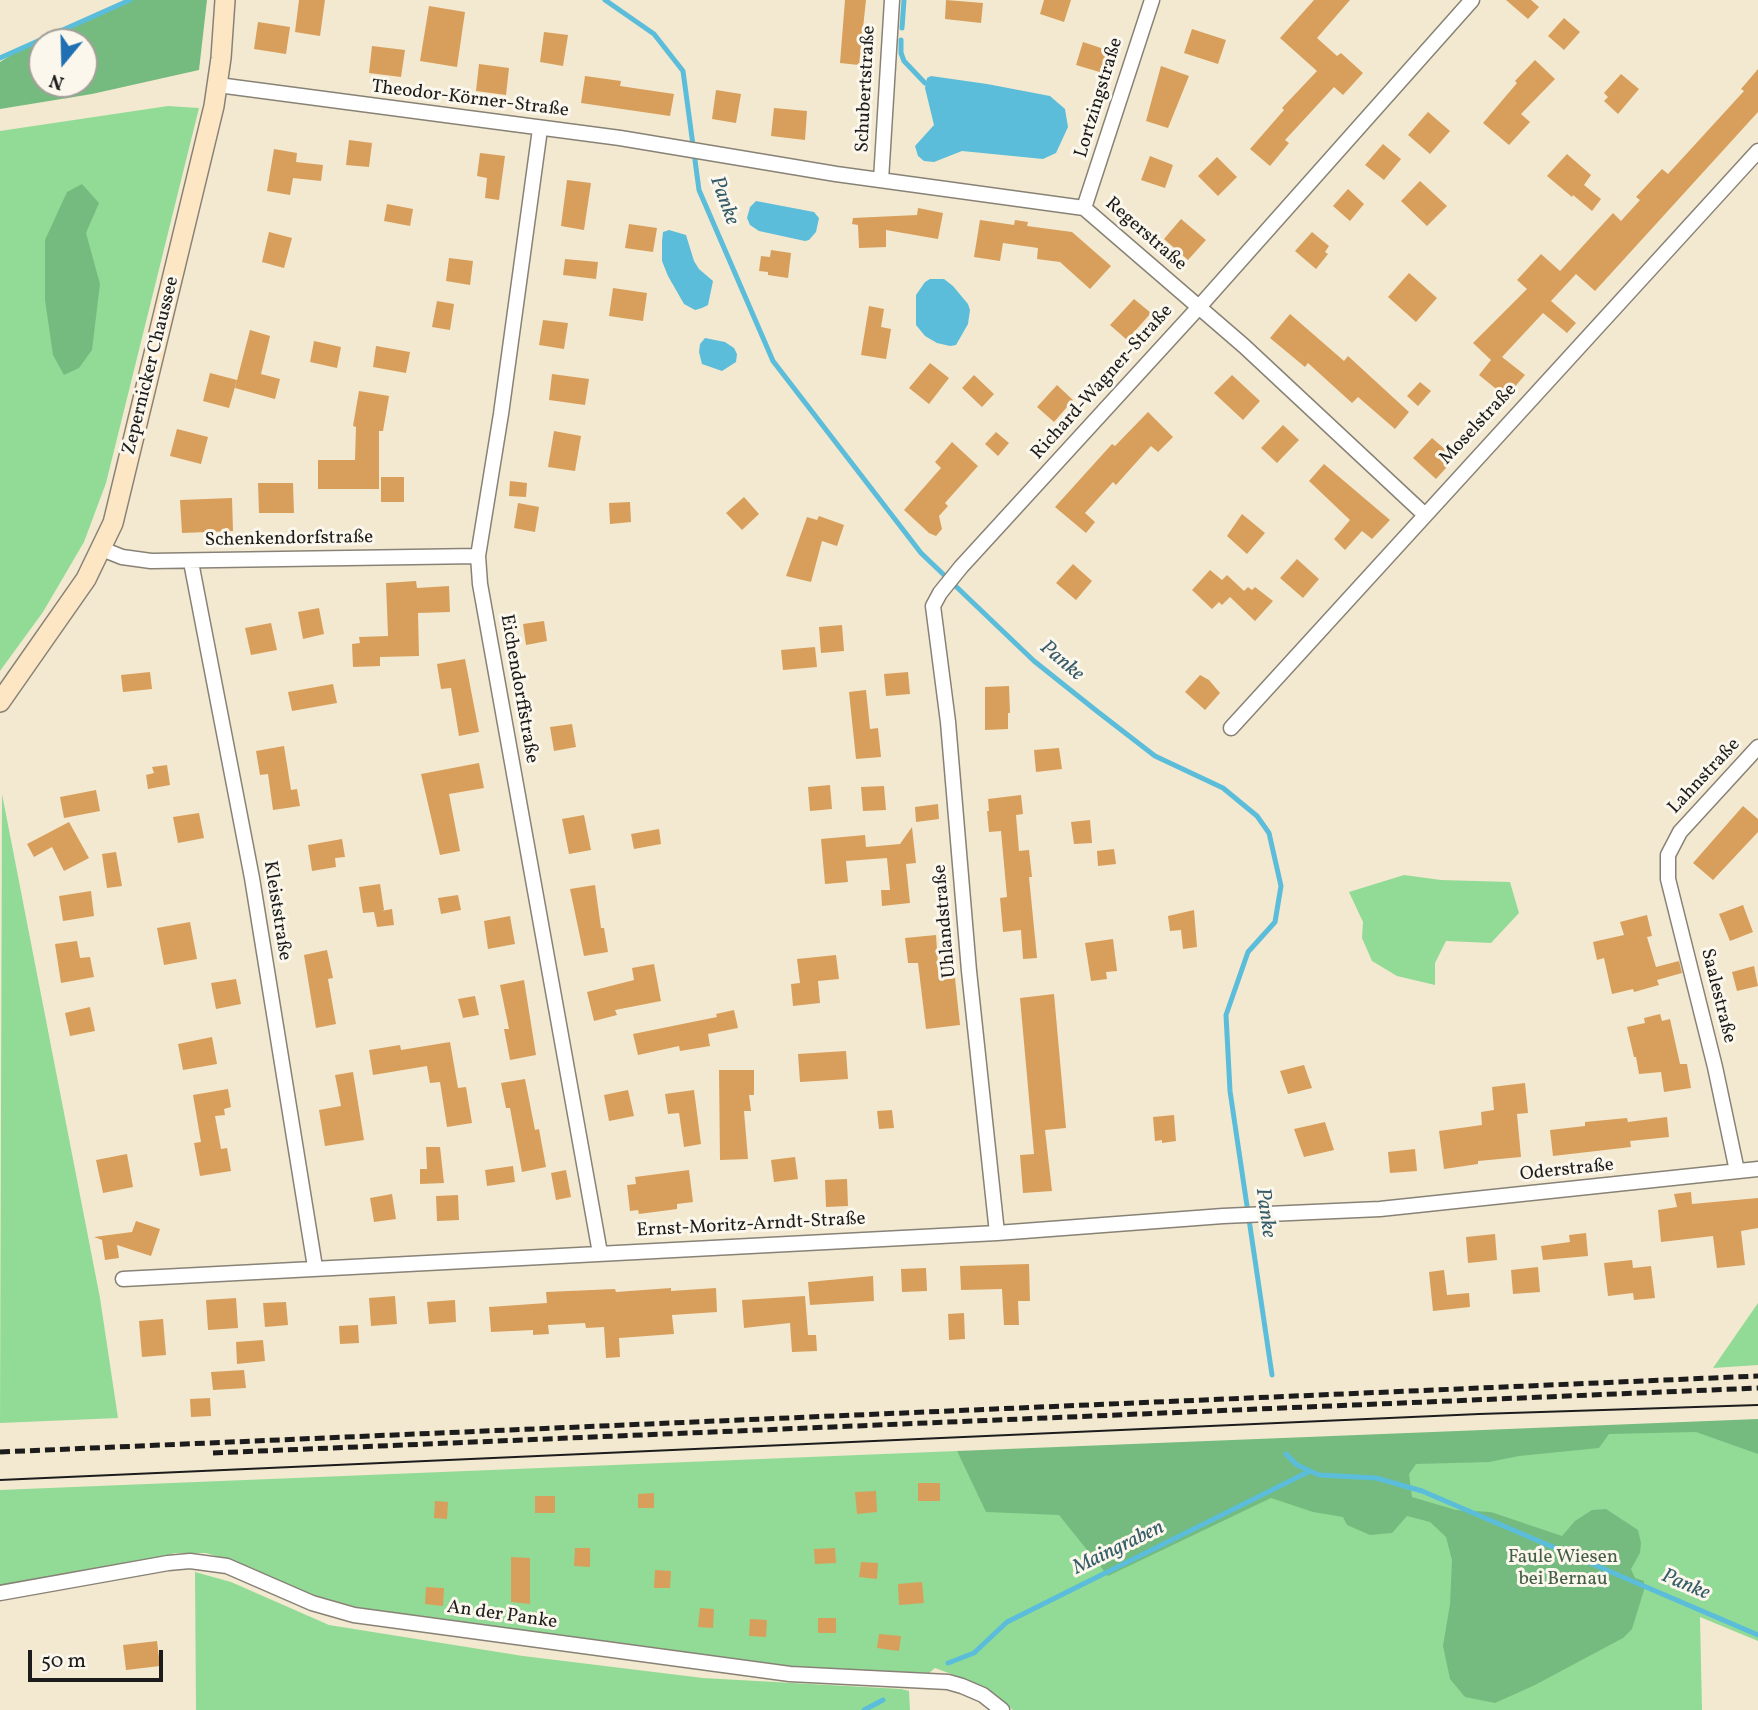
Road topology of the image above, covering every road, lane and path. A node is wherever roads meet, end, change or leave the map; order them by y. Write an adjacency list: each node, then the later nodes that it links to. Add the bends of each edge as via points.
1 (225, 0): 5 (main road, Zepernicker Chaussee)
2 (892, 0): 9 (street, Schubertstraße)
3 (1152, 0): 10 (street, Lortzingstraße)
4 (1472, 0): 11 (street, Richard-Wagner-Straße)
5 (218, 85): 6 (street, Theodor-Körner-Straße); 13 (main road, Zepernicker Chaussee, via 123,485)
6 (540, 129): 8 (street, Theodor-Körner-Straße); 14 (street, Eichendorffstraße)
7 (1758, 151): 12 (street, Moselstraße)
8 (717, 154): 9 (street, Regerstraße)
9 (881, 180): 10 (street, Regerstraße)
10 (1084, 208): 11 (street, Regerstraße)
11 (1199, 307): 12 (street, Regerstraße); 16 (street, Richard-Wagner-Straße)
12 (1424, 514): 18 (street, Moselstraße)
13 (102, 549): 15 (street, Schenkendorfstraße, via 122,557); 17 (main road, Zepernicker Chaussee, via 64,614)
14 (478, 556): 15 (street, Schenkendorfstraße); 25 (street, Eichendorffstraße)
15 (191, 562): 26 (street, Kleiststraße, via 252,878)
16 (936, 600): 24 (street, Uhlandstraße)
17 (0, 702)
18 (1231, 728)
19 (1758, 747): 20 (street, Lahnstraße)
20 (1680, 832): 22 (street, Saalestraße, via 1668,855 1668,879)
21 (1758, 1169): 22 (street, Oderstraße)
22 (1737, 1171): 23 (street, Oderstraße)
23 (1380, 1209): 24 (street, Ernst-Moritz-Arndt-Straße)
24 (997, 1233): 25 (street, Ernst-Moritz-Arndt-Straße)
25 (600, 1253): 26 (street, Ernst-Moritz-Arndt-Straße)
26 (315, 1267): 27 (street, Ernst-Moritz-Arndt-Straße)
27 (123, 1279)
28 (0, 1593): 29 (street, An der Panke, via 190,1561 227,1566 312,1603 354,1615 790,1674 947,1682 983,1695)
29 (1002, 1710)

